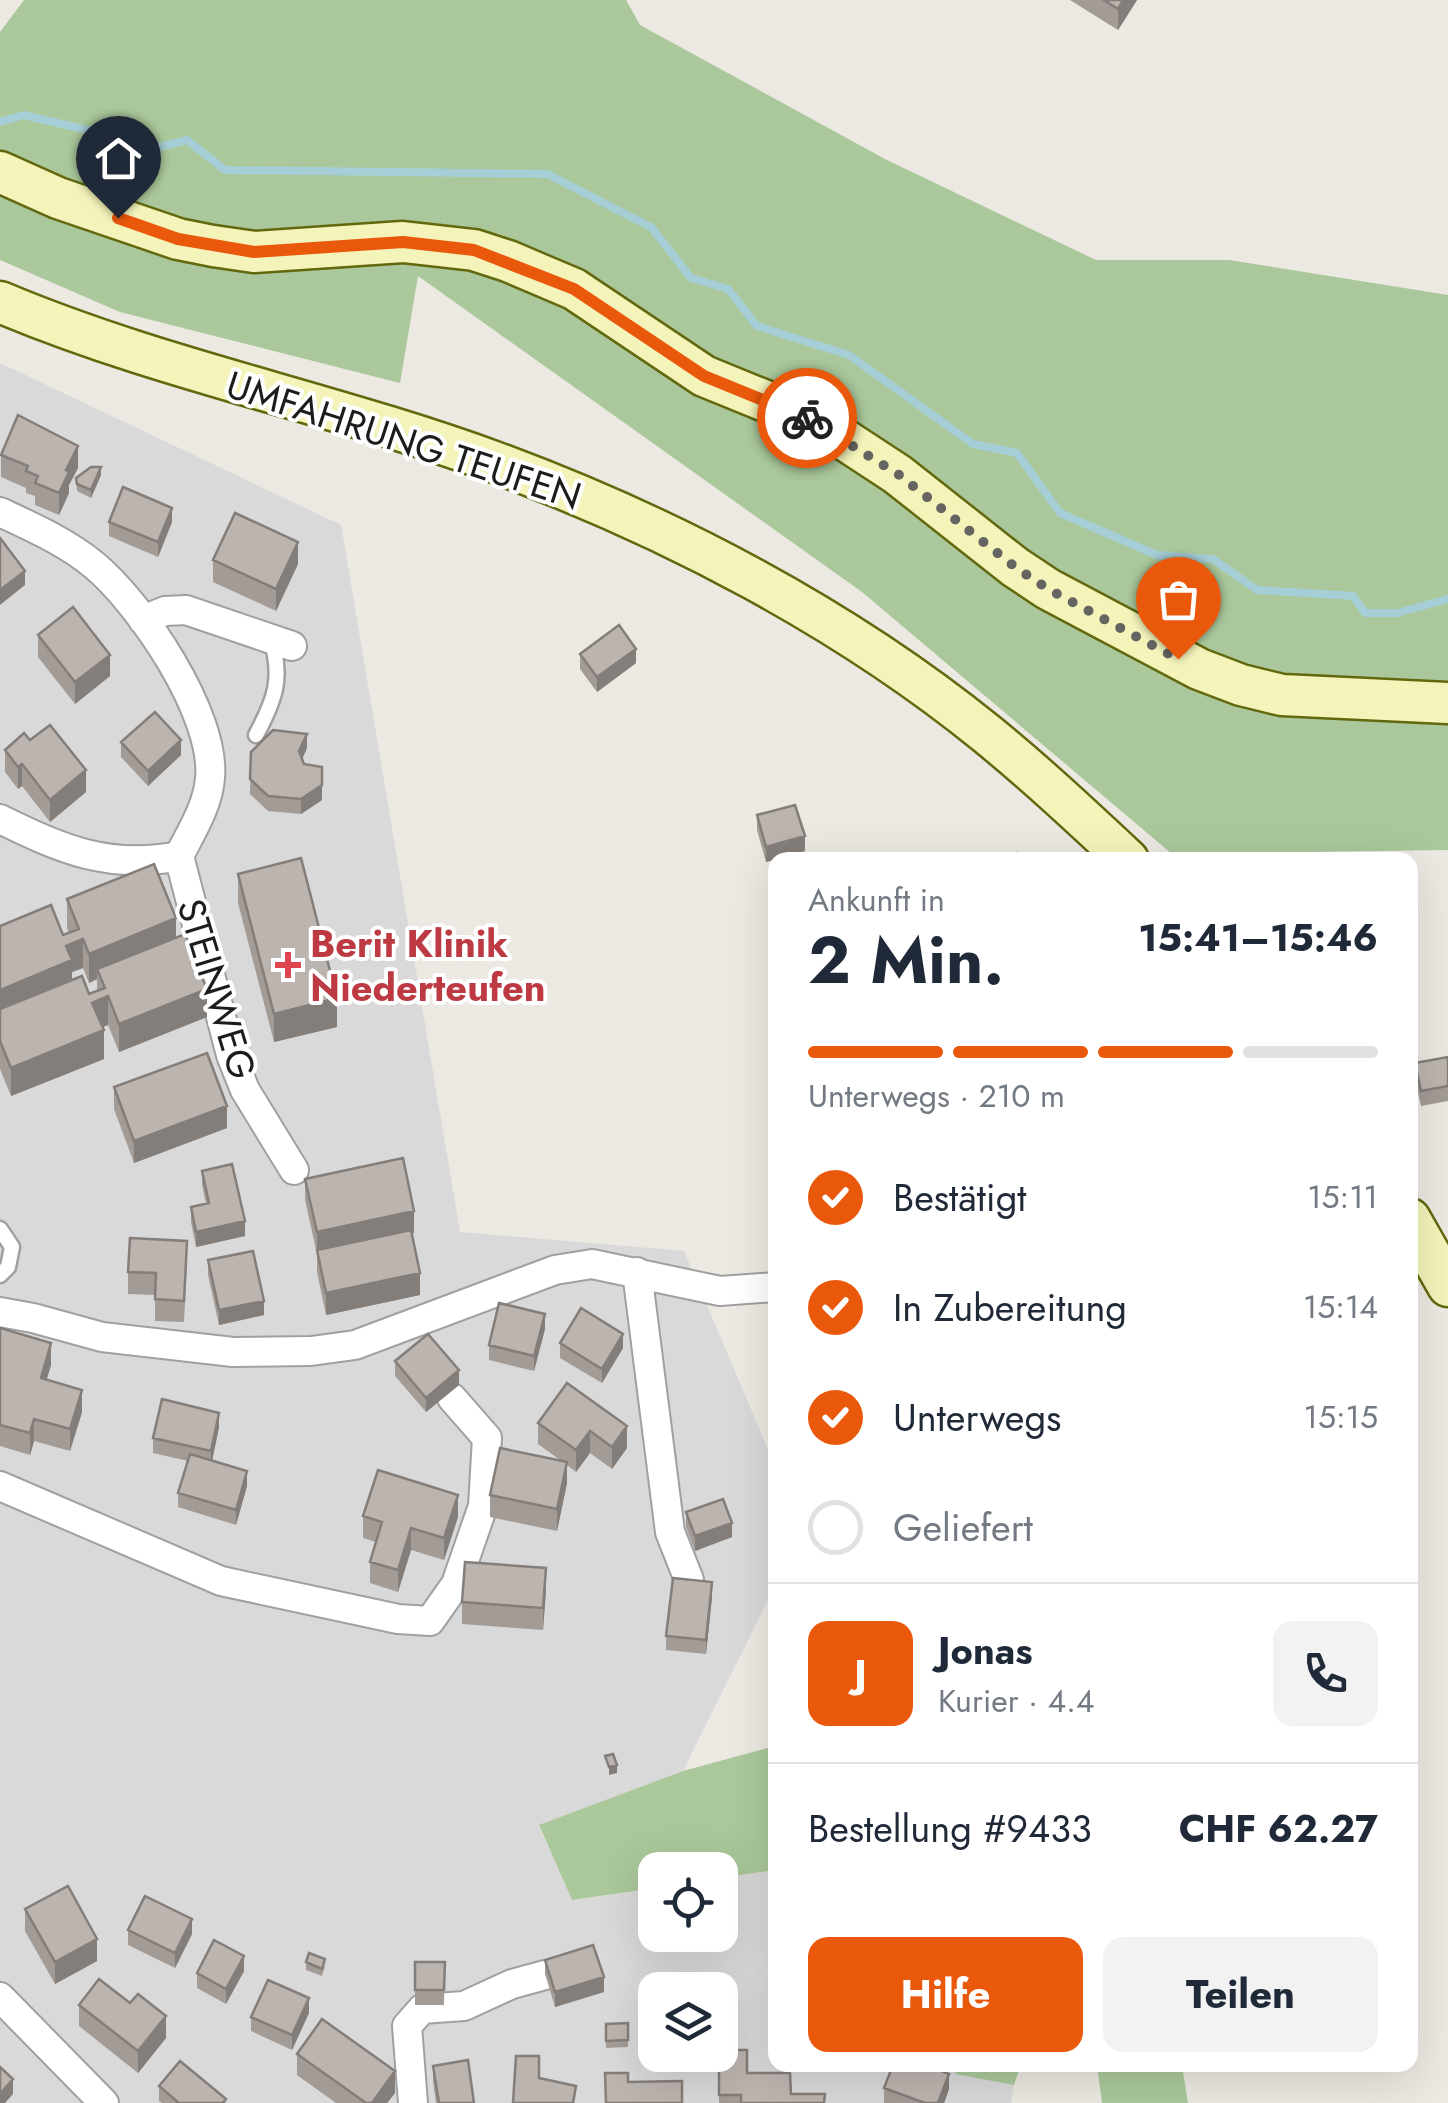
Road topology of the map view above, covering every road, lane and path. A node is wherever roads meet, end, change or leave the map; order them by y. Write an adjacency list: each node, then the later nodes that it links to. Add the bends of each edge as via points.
1 (0, 172): 6 (main road, via 58,198 213,246 254,252 403,242 508,261 574,289 704,376 842,438 1048,589 1199,669 1282,695)
2 (0, 302): 9 (main road, UMFAHRUNG TEUFEN, via 167,363 494,462 662,533 746,575 897,670 985,732)
3 (0, 512): 4 (street, via 95,566)
4 (143, 620): 5 (street, via 186,610); 10 (street, via 169,657 208,746 203,807)
5 (282, 642): 7 (lane, via 278,681)
6 (1448, 703)
7 (256, 735)
8 (0, 818): 10 (street, via 80,854 121,862)
9 (1119, 852)
10 (178, 856): 11 (street, STEINWEG, via 230,1055)
11 (294, 1170)
12 (0, 1229): 15 (lane, via 12,1247)
13 (1418, 1234): 16 (main road)
14 (636, 1272): 17 (street, via 720,1291); 18 (street, via 592,1264 555,1270 355,1345 311,1351 233,1352 102,1337); 21 (street, via 670,1532)
15 (0, 1276)
16 (1448, 1286)
17 (768, 1288)
18 (0, 1312)
19 (452, 1398): 20 (street, via 487,1438 482,1506 456,1584 430,1622 221,1581)
20 (0, 1486)
21 (689, 1580)
22 (545, 1975): 25 (street, via 464,2006 422,2010 407,2026)
23 (0, 1997): 24 (street)
24 (104, 2103)
25 (414, 2103)

